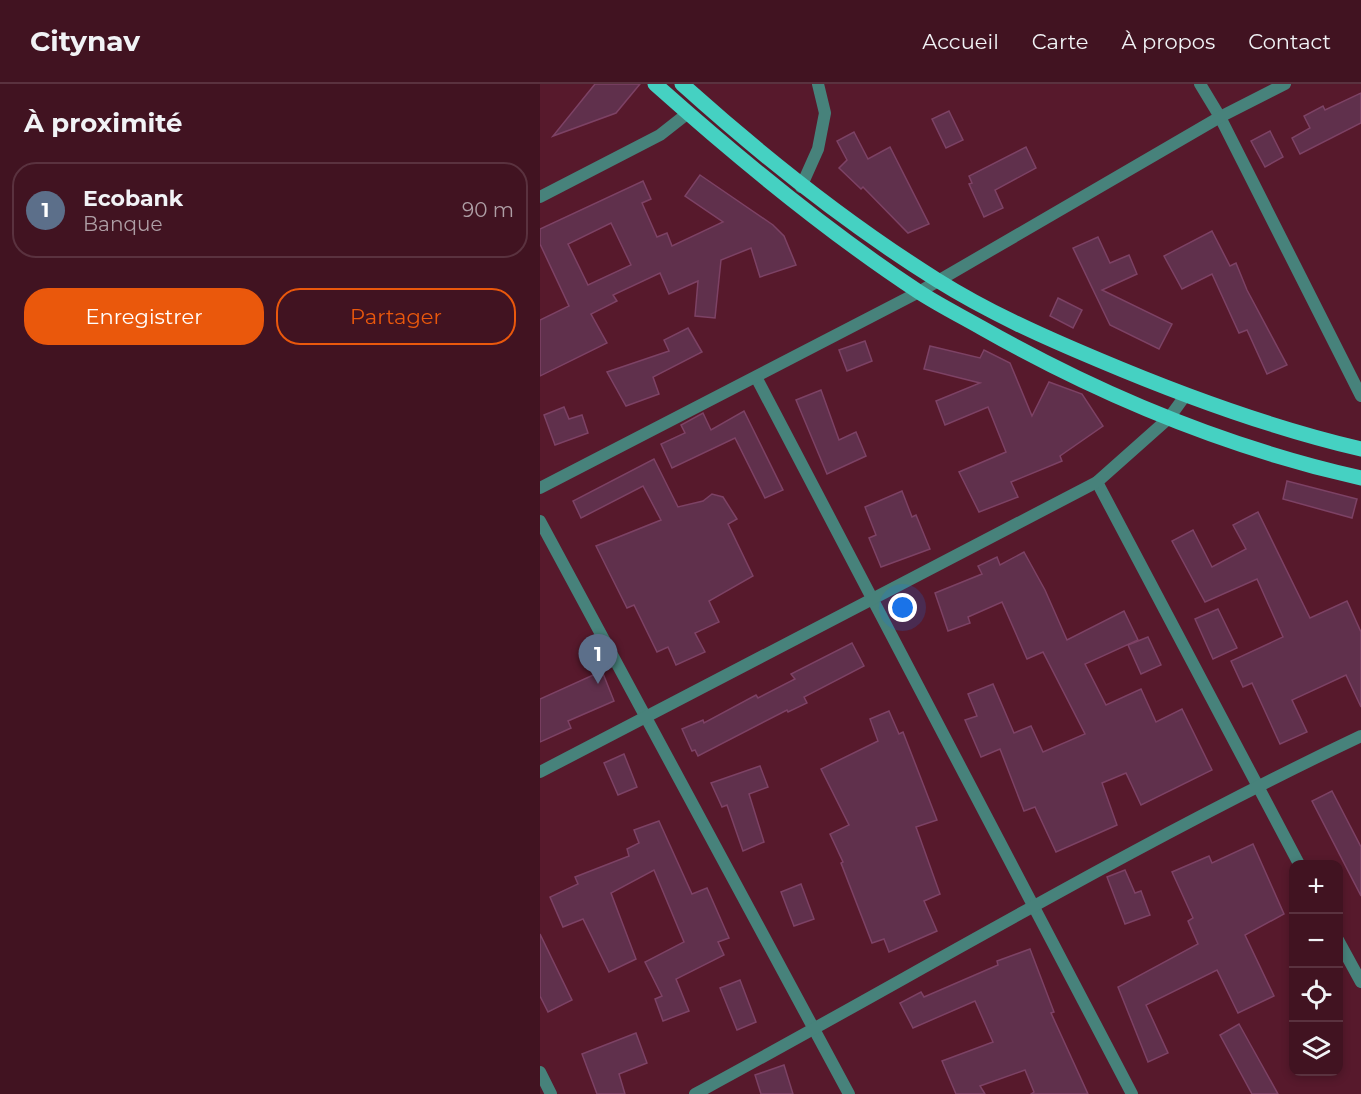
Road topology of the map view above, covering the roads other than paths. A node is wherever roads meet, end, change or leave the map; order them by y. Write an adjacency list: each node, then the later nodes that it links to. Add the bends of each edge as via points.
1 (655, 84): 6 (main road)
2 (682, 84): 8 (main road)
3 (818, 84): 8 (street, via 825,113 819,149)
4 (1200, 84): 7 (street)
5 (1285, 84): 7 (street)
6 (688, 113): 9 (street, via 660,135); 11 (main road, via 794,201)
7 (1220, 117): 10 (street); 14 (street)
8 (801, 187): 10 (main road)
9 (540, 197)
10 (938, 280): 11 (street); 13 (main road, via 1035,333)
11 (919, 292): 12 (street); 15 (main road, via 1020,349)
12 (756, 376): 19 (street); 21 (street)
13 (1185, 396): 15 (street); 16 (main road)
14 (1361, 396)
15 (1169, 418): 17 (main road, via 1306,465); 18 (street)
16 (1361, 449)
17 (1361, 478)
18 (1097, 482): 21 (street); 25 (street)
19 (540, 488)
20 (540, 521): 22 (street)
21 (872, 599): 22 (street); 27 (street)
22 (646, 717): 24 (street); 30 (street)
23 (1361, 736): 25 (street)
24 (540, 772)
25 (1257, 785): 26 (street); 27 (street)
26 (1297, 860)
27 (1033, 905): 30 (street); 35 (street)
28 (1343, 949): 29 (street)
29 (1361, 982)
30 (814, 1030): 33 (street); 34 (street)
31 (540, 1072): 32 (street)
32 (551, 1094)
33 (695, 1094)
34 (849, 1094)
35 (1132, 1094)

